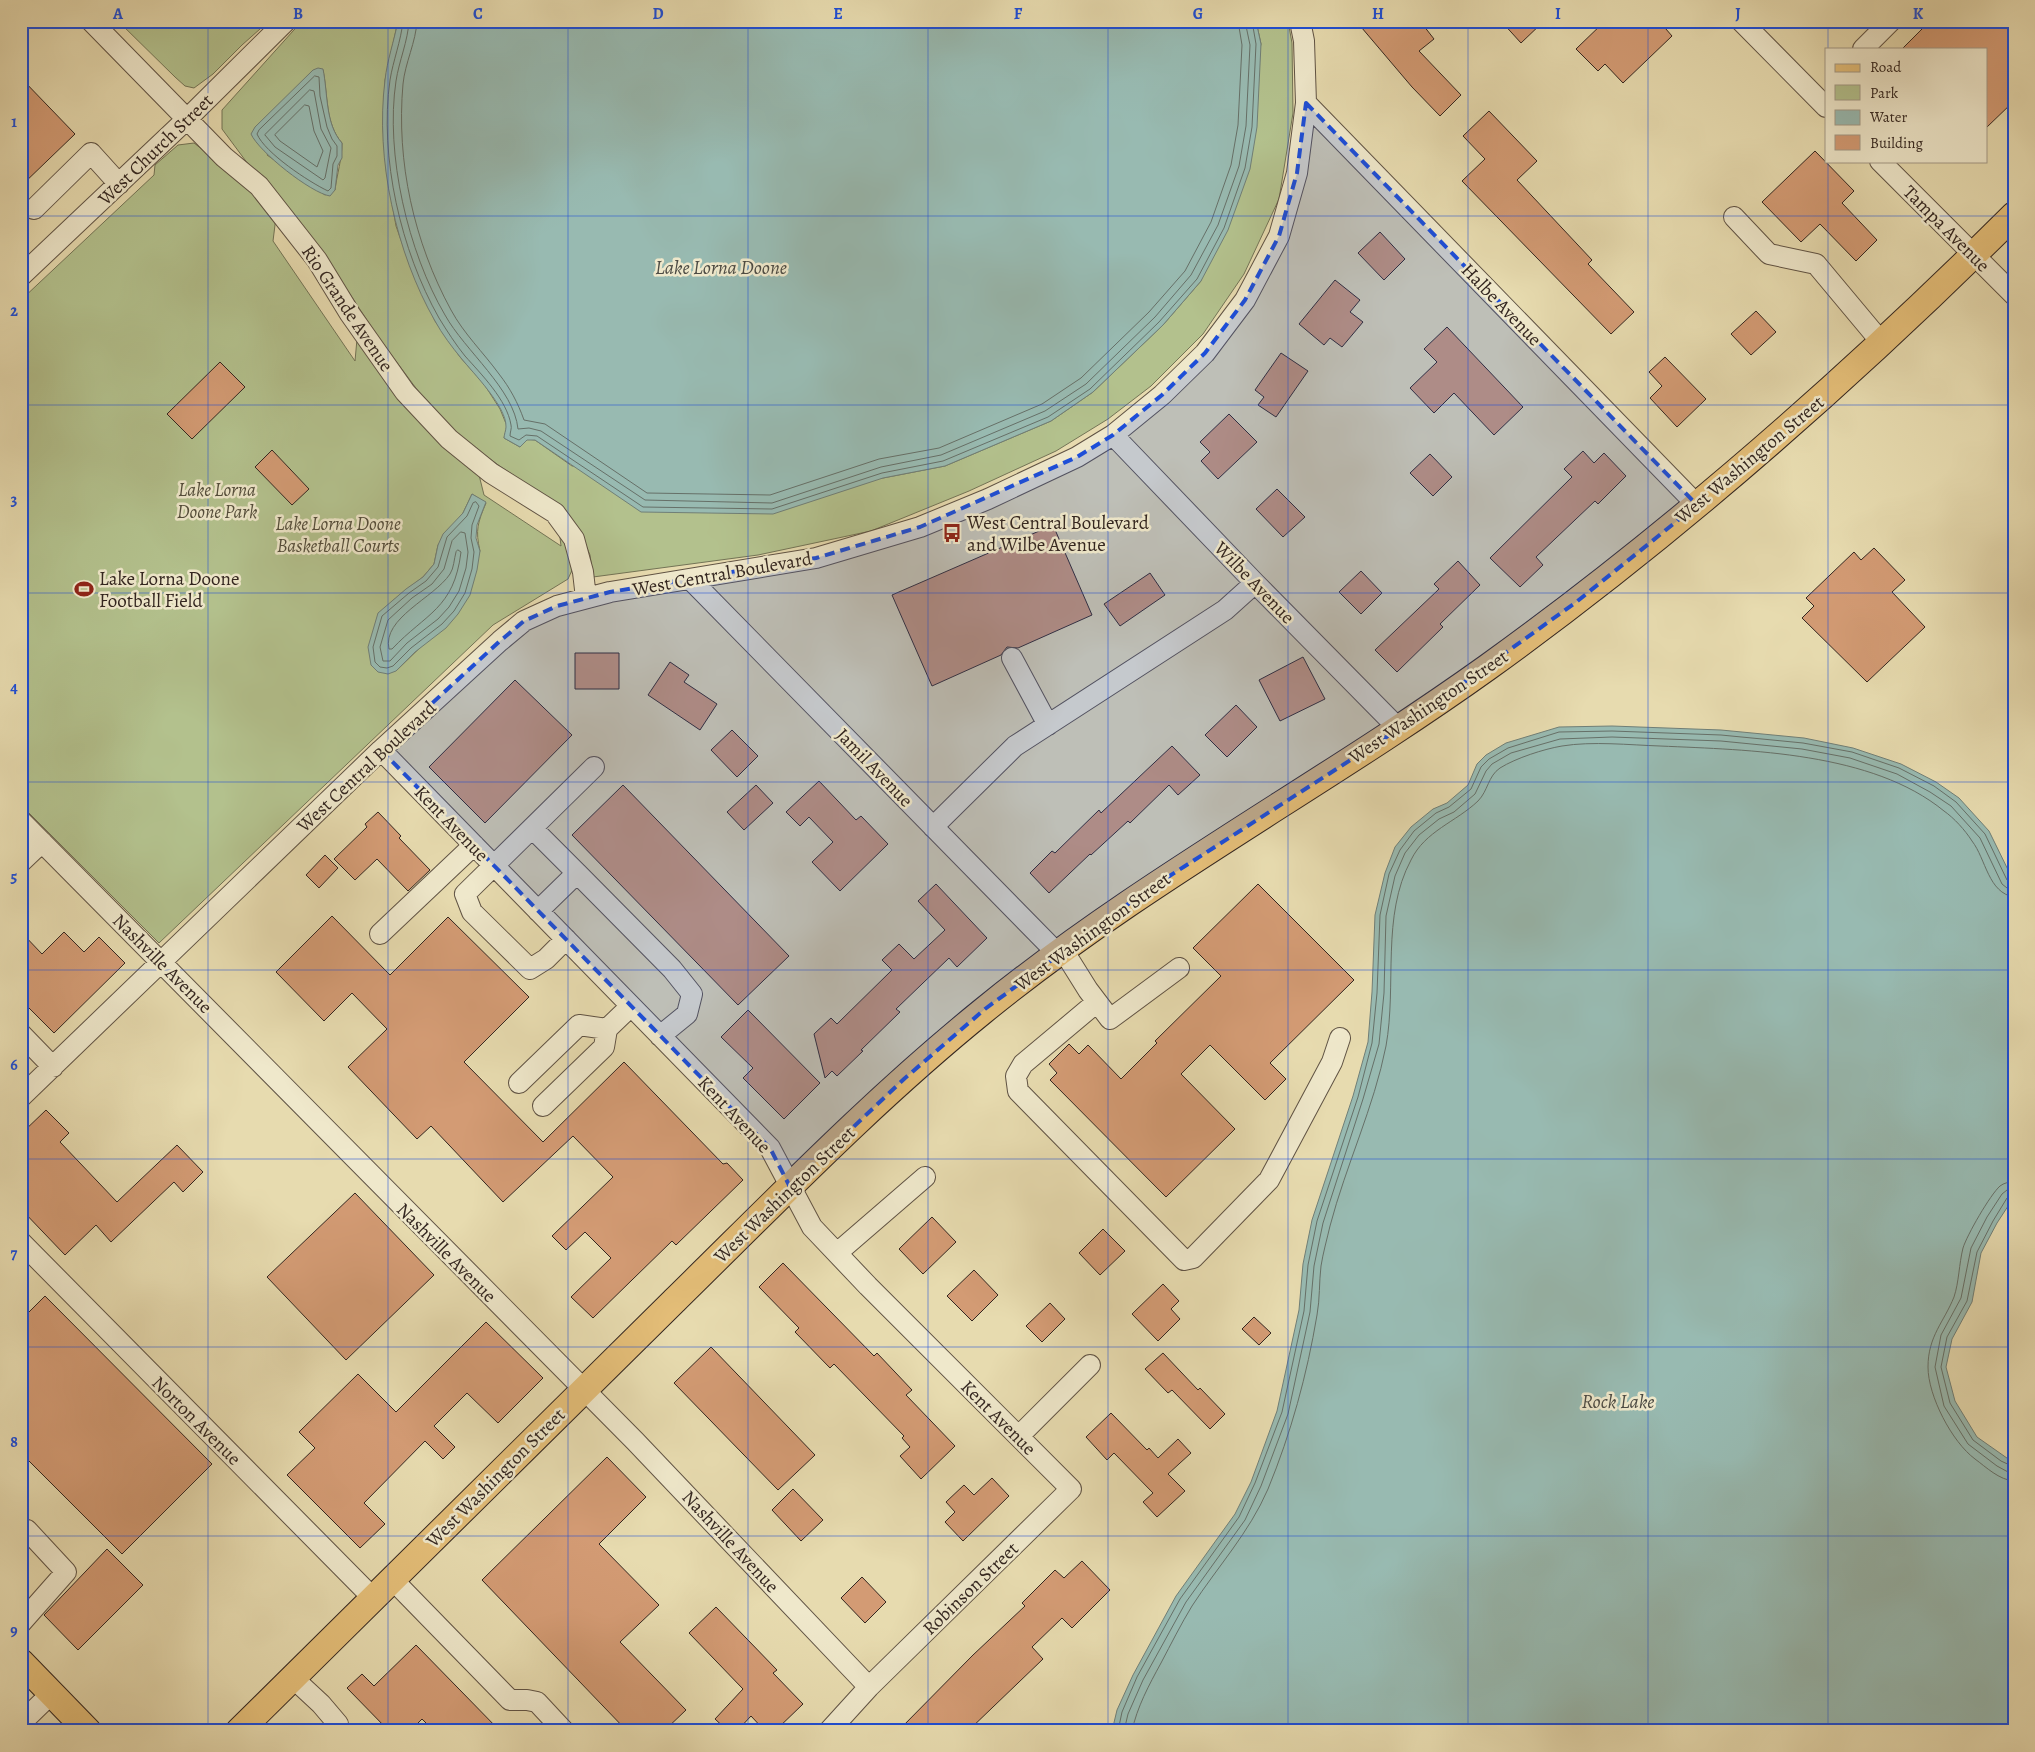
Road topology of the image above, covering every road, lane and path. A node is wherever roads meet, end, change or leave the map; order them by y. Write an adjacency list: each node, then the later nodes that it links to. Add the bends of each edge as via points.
1 (91, 21): 9 (street, Rio Grande Avenue)
2 (286, 21): 9 (street, West Church Street)
3 (1300, 21): 8 (street, West Central Boulevard, via 1304,41)
4 (1741, 21): 7 (street)
5 (1891, 21): 6 (street)
6 (1864, 48)
7 (1823, 96)
8 (1306, 103): 19 (street, West Central Boulevard, via 1297,173 1279,236 1245,300 1205,353 1162,395); 20 (street, Halbe Avenue)
9 (188, 118): 11 (street, West Church Street); 23 (street, Rio Grande Avenue, via 224,157 260,186 317,260 405,392 450,439 491,473 555,514 574,539)
10 (1881, 162): 15 (street, Tampa Avenue)
11 (119, 184): 12 (street, via 91,154); 16 (street, West Church Street)
12 (34, 209)
13 (2014, 216): 15 (main road, West Washington Street)
14 (1734, 217): 18 (street, via 1769,254 1816,264)
15 (1974, 256): 17 (street, Tampa Avenue); 18 (main road, West Washington Street)
16 (21, 276)
17 (2014, 295)
18 (1882, 342): 20 (main road, West Washington Street, via 1778,438)
19 (1113, 435): 21 (street, West Central Boulevard, via 1077,457 920,527 816,558); 22 (street, Wilbe Avenue)
20 (1697, 504): 26 (main road, West Washington Street, via 1574,603)
21 (691, 580): 23 (street, West Central Boulevard); 30 (street, Jamil Avenue)
22 (1255, 583): 25 (street, via 1225,610); 26 (street, Wilbe Avenue)
23 (586, 598): 27 (street, West Central Boulevard, via 557,606 524,621)
24 (1012, 658): 25 (street)
25 (1048, 725): 30 (street, via 1015,746)
26 (1399, 728): 40 (main road, West Washington Street, via 1146,891)
27 (381, 750): 33 (street, Kent Avenue); 41 (street, West Central Boulevard)
28 (594, 767): 31 (street)
29 (21, 821): 32 (street, Nashville Avenue)
30 (933, 827): 40 (street, Jamil Avenue)
31 (532, 828): 35 (street); 36 (street)
32 (42, 842): 34 (street); 41 (street, Nashville Avenue)
33 (474, 845): 35 (street, Kent Avenue); 38 (street)
34 (21, 862)
35 (494, 866): 37 (street, Kent Avenue); 39 (street, via 465,894 472,912 530,969)
36 (577, 873): 37 (street); 47 (street, via 672,968 692,994 687,1014)
37 (538, 911): 39 (street, Kent Avenue)
38 (380, 934)
39 (566, 940): 44 (street, Kent Avenue)
40 (1060, 952): 43 (street, Jamil Avenue); 54 (main road, West Washington Street, via 984,1009 904,1079)
41 (162, 962): 49 (street, West Central Boulevard); 58 (street, Nashville Avenue)
42 (1179, 968): 43 (street, Jamil Avenue, via 1110,1019)
43 (1097, 1002): 48 (street, via 1023,1064 1016,1076 1018,1091 1184,1260 1193,1258 1269,1180 1332,1062)
44 (631, 1006): 45 (street); 47 (street, Kent Avenue)
45 (607, 1029): 50 (street, via 579,1025); 52 (street, via 604,1047)
46 (21, 1034): 49 (street)
47 (660, 1036): 54 (street, Kent Avenue, via 770,1148)
48 (1340, 1038)
49 (53, 1067): 51 (street, West Central Boulevard)
50 (519, 1083)
51 (21, 1097)
52 (543, 1106)
53 (925, 1177): 56 (street)
54 (790, 1187): 56 (street, Kent Avenue, via 812,1227); 58 (main road, West Washington Street)
55 (23, 1248): 63 (street, Norton Avenue)
56 (837, 1253): 59 (street, Kent Avenue)
57 (1090, 1364): 59 (street)
58 (585, 1389): 62 (main road, West Washington Street); 67 (street, Nashville Avenue)
59 (1018, 1436): 60 (street, Kent Avenue)
60 (1071, 1489): 67 (street, Robinson Street)
61 (27, 1530): 64 (street, via 66,1572)
62 (392, 1579): 63 (main road, West Washington Street); 73 (street, via 510,1700 537,1702)
63 (373, 1598): 66 (main road, West Washington Street)
64 (21, 1623)
65 (21, 1662): 68 (main road)
66 (293, 1678): 71 (main road, West Washington Street); 72 (street, via 338,1724)
67 (869, 1687): 74 (street, Robinson Street)
68 (52, 1694): 69 (street); 70 (main road)
69 (21, 1723)
70 (88, 1731)
71 (240, 1731)
72 (331, 1731)
73 (564, 1731)
74 (829, 1731)

